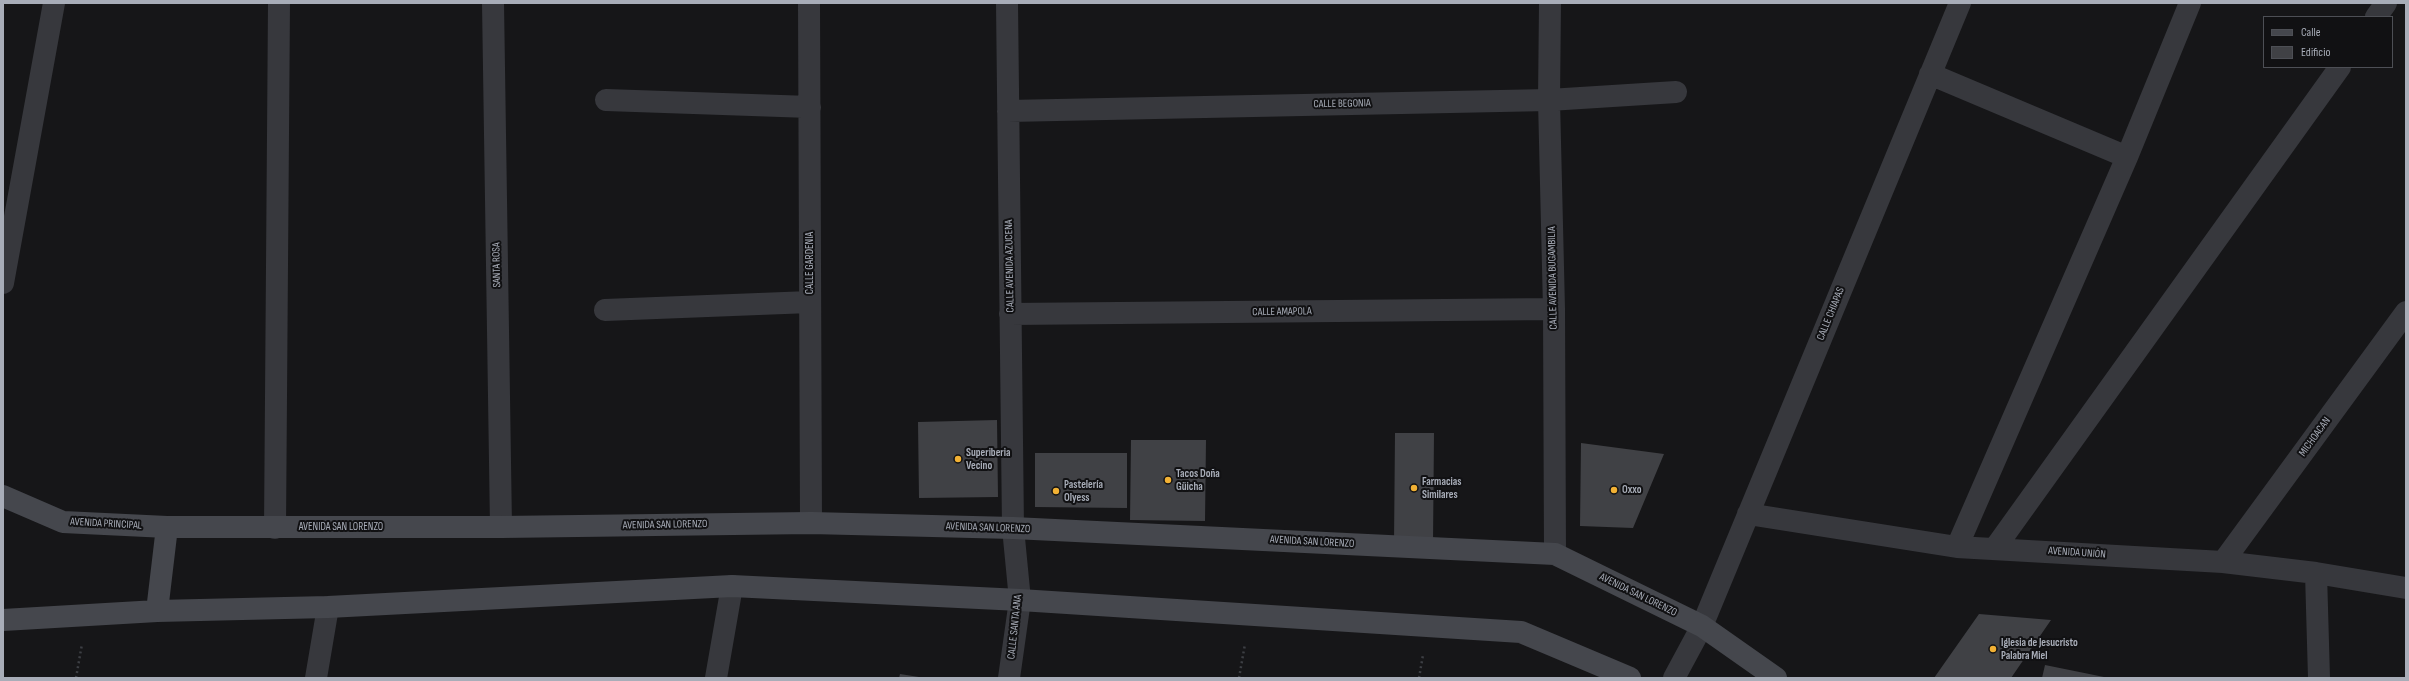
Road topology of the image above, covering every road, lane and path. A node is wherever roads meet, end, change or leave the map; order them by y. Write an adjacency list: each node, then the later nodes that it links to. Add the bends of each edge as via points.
1 (54, 3): 19 (street)
2 (279, 3): 30 (street)
3 (493, 3): 29 (street, SANTA ROSA)
4 (809, 3): 16 (street, CALLE GARDENIA)
5 (1006, 3): 17 (street, CALLE AVENIDA AZUCENA)
6 (1550, 3): 15 (street, CALLE AVENIDA BUGAMBILIA)
7 (1960, 3): 12 (street, CALLE CHIAPAS)
8 (2190, 3): 18 (street)
9 (2386, 3): 10 (street)
10 (2377, 16)
11 (2339, 68): 33 (street)
12 (1930, 74): 18 (street); 26 (street, CALLE CHIAPAS)
13 (1676, 92): 15 (street, CALLE BEGONIA)
14 (606, 100): 16 (street)
15 (1548, 100): 17 (street, CALLE BEGONIA); 21 (street, CALLE AVENIDA BUGAMBILIA)
16 (810, 107): 20 (street, CALLE GARDENIA)
17 (1008, 111): 24 (street, CALLE AVENIDA AZUCENA)
18 (2127, 157): 32 (street)
19 (3, 283)
20 (810, 302): 22 (street); 27 (street, CALLE GARDENIA)
21 (1554, 309): 24 (street, CALLE AMAPOLA); 34 (street, CALLE AVENIDA BUGAMBILIA)
22 (606, 310)
23 (2406, 312): 35 (street, MICHOACAN)
24 (1010, 314): 31 (street, CALLE AVENIDA AZUCENA)
25 (3, 496): 28 (street, AVENIDA PRINCIPAL, via 63,522)
26 (1748, 514): 32 (street, AVENIDA UNIÓN); 44 (street, CALLE CHIAPAS)
27 (811, 523): 29 (street, AVENIDA SAN LORENZO); 31 (street, AVENIDA SAN LORENZO)
28 (167, 527): 30 (street, AVENIDA SAN LORENZO); 41 (street)
29 (500, 527): 30 (street, AVENIDA SAN LORENZO)
30 (275, 528)
31 (1013, 528): 34 (street, AVENIDA SAN LORENZO); 39 (street, CALLE SANTA ANA)
32 (1957, 547): 33 (street, AVENIDA UNIÓN)
33 (1995, 548): 35 (street, AVENIDA UNIÓN)
34 (1555, 554): 44 (street, AVENIDA SAN LORENZO)
35 (2223, 562): 36 (street, AVENIDA UNIÓN)
36 (2316, 573): 38 (street, AVENIDA UNIÓN); 52 (street)
37 (732, 586): 39 (street); 40 (street); 46 (street)
38 (2406, 588)
39 (1020, 600): 42 (street); 47 (street, CALLE SANTA ANA)
40 (328, 607): 41 (street); 45 (street)
41 (157, 611): 43 (street)
42 (1250, 614): 48 (path); 49 (street, via 1521,632)
43 (3, 620)
44 (1702, 626): 50 (street, CALLE CHIAPAS); 51 (street, AVENIDA SAN LORENZO)
45 (316, 678)
46 (716, 678)
47 (1009, 678)
48 (1239, 678)
49 (1630, 678)
50 (1674, 678)
51 (1776, 678)
52 (2319, 678)

